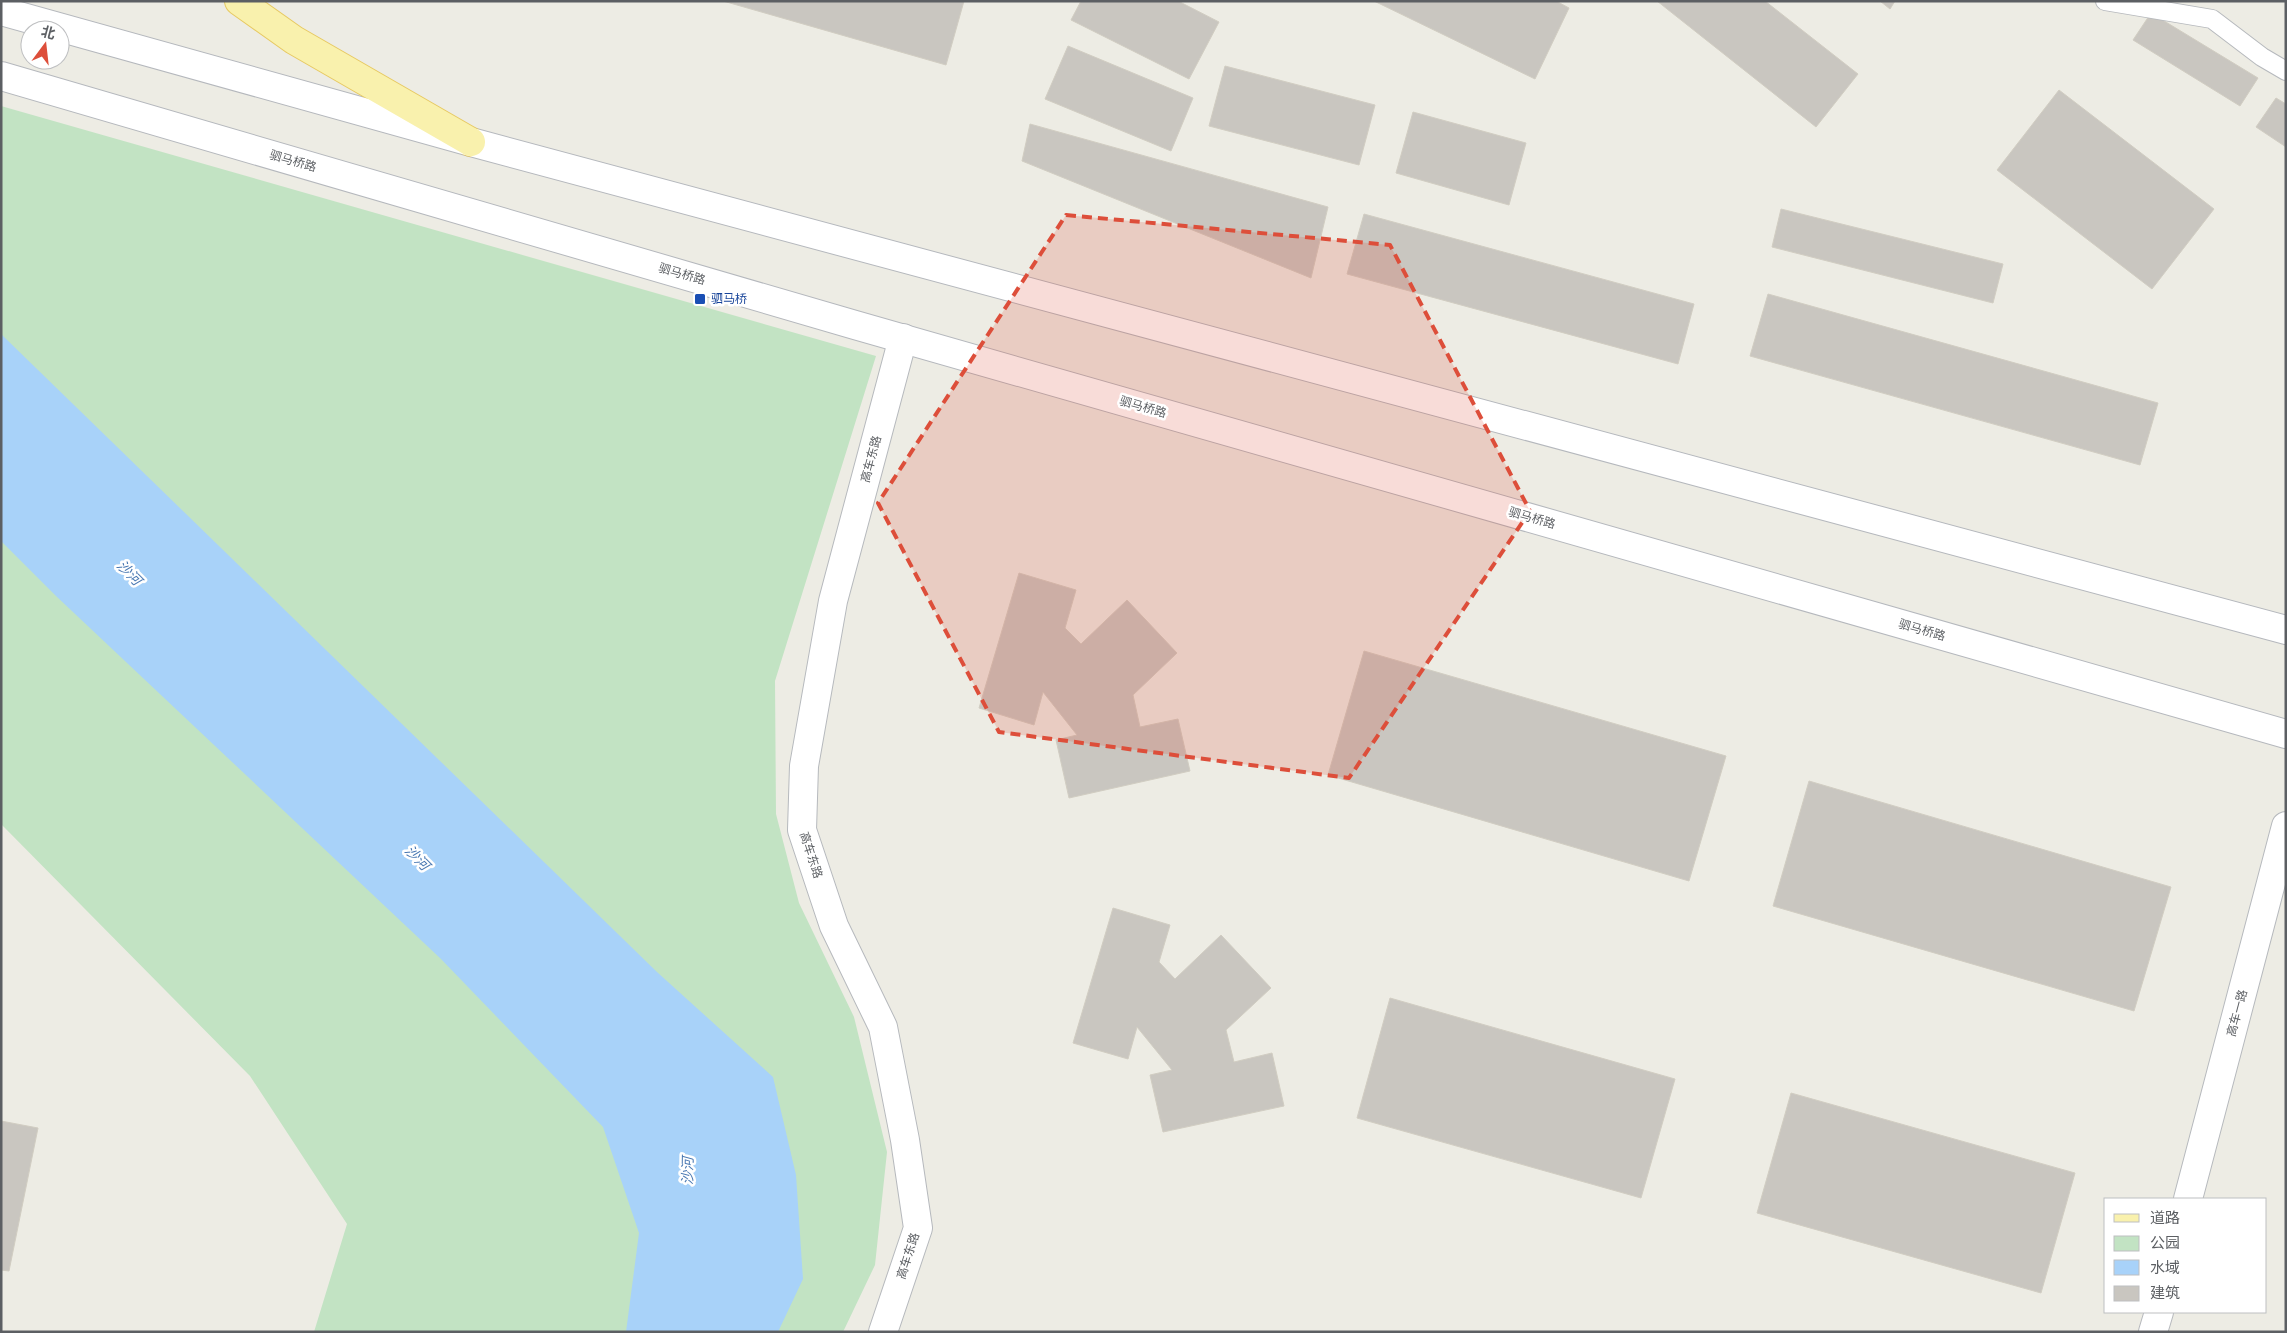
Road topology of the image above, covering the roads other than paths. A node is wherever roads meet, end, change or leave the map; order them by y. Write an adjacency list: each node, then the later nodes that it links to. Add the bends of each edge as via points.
1 (239, 1): 6 (main road, via 294,40)
2 (2105, 1): 4 (lane, via 2212,19)
3 (1, 11): 6 (main road)
4 (2286, 71)
5 (1, 76): 7 (main road, 驷马桥路)
6 (471, 142): 8 (main road)
7 (903, 338): 9 (main road, 驷马桥路); 13 (main road, 高车东路, via 833,601 804,766 802,830 834,926 883,1027 905,1140 918,1228)
8 (2286, 630)
9 (2286, 734)
10 (2286, 826): 11 (main road, 高车一路)
11 (2188, 1198)
12 (2158, 1313): 14 (main road)
13 (883, 1332)
14 (2153, 1332)

